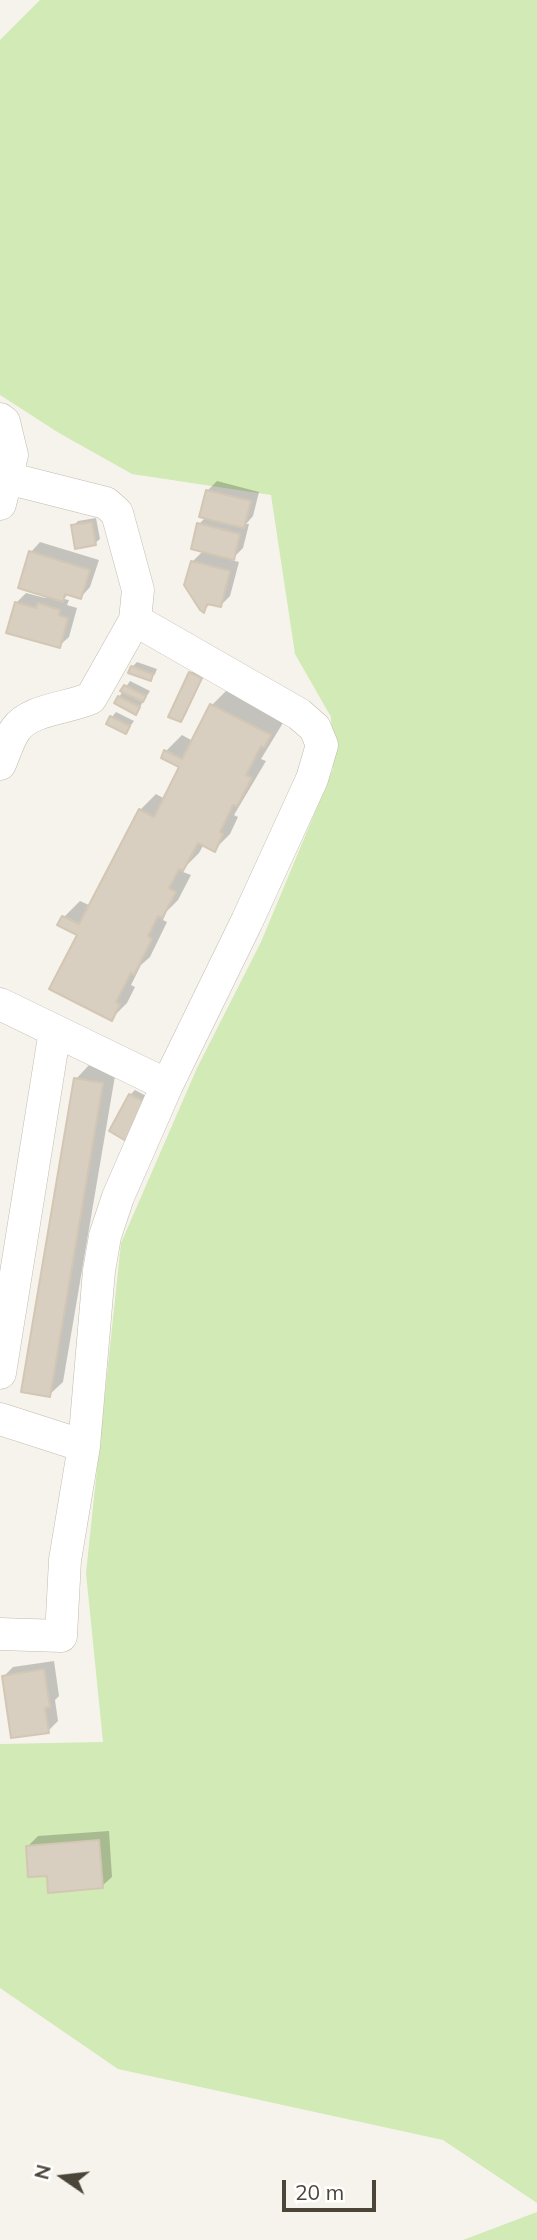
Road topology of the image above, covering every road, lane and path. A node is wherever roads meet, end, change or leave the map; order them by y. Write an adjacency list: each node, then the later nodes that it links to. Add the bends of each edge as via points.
1 (0, 419): 2 (street, via 12,455)
2 (4, 491): 3 (street, via 106,503 117,513 138,590)
3 (135, 620): 4 (street, via 91,698 24,721 15,729); 7 (street, via 299,714 315,727 323,745 247,921)
4 (0, 764)
5 (0, 1004): 7 (street)
6 (53, 1043): 8 (street)
7 (167, 1085): 10 (street, via 105,1236)
8 (0, 1373)
9 (0, 1419): 10 (street)
10 (85, 1446): 11 (street, via 65,1560 61,1636)
11 (0, 1633)

